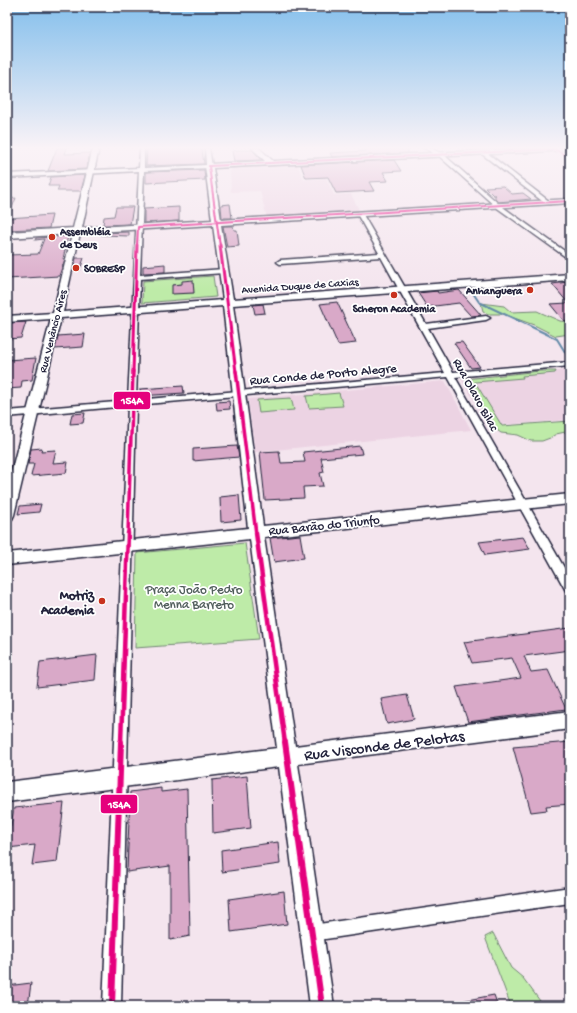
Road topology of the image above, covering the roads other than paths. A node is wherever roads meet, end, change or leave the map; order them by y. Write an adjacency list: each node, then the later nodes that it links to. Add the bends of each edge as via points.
1 (84, 195): 12 (street, Rua Venâncio Aires)
2 (140, 195): 11 (street)
3 (213, 195): 10 (street)
4 (486, 195): 8 (street)
5 (538, 195): 7 (street)
6 (570, 202): 7 (street)
7 (548, 203): 8 (street)
8 (498, 206): 9 (street); 15 (street)
9 (360, 214): 10 (street); 14 (street, Rua Olavo Bilac)
10 (217, 222): 11 (street); 17 (street)
11 (138, 227): 12 (street); 18 (street)
12 (76, 231): 13 (street); 23 (street, Rua Venâncio Aires)
13 (7, 235)
14 (383, 256): 16 (street); 20 (street, Rua Olavo Bilac)
15 (570, 258)
16 (280, 262)
17 (224, 271): 18 (street); 21 (street)
18 (136, 277): 22 (street)
19 (570, 277): 20 (street, Avenida Duque de Caxias)
20 (402, 290): 21 (street, Avenida Duque de Caxias); 26 (street, Rua Olavo Bilac)
21 (228, 302): 22 (street, Avenida Duque de Caxias); 29 (street)
22 (135, 309): 23 (street, Avenida Duque de Caxias); 30 (street)
23 (57, 315): 25 (street, Avenida Duque de Caxias); 31 (street, Rua Venâncio Aires)
24 (486, 318): 26 (street)
25 (7, 319)
26 (424, 327): 28 (street, Rua Olavo Bilac)
27 (570, 364): 28 (street, Rua Conde de Porto Alegre)
28 (450, 374): 29 (street, Rua Conde de Porto Alegre); 34 (street, Rua Olavo Bilac)
29 (239, 393): 30 (street, Rua Conde de Porto Alegre); 36 (street)
30 (132, 403): 31 (street, Rua Conde de Porto Alegre); 37 (street)
31 (33, 411): 32 (street, Rua Conde de Porto Alegre); 35 (street, Rua Venâncio Aires)
32 (7, 414)
33 (570, 499): 34 (street, Rua Barão do Triunfo)
34 (522, 504): 36 (street, Rua Barão do Triunfo); 39 (street, Rua Olavo Bilac)
35 (7, 515)
36 (256, 532): 37 (street, Rua Barão do Triunfo); 41 (street)
37 (127, 546): 38 (street, Rua Barão do Triunfo); 42 (street)
38 (7, 559)
39 (570, 588)
40 (570, 720): 41 (street, Rua Visconde de Pelotas)
41 (288, 756): 42 (street, Rua Visconde de Pelotas); 45 (street)
42 (120, 777): 43 (street, Rua Visconde de Pelotas); 46 (street)
43 (7, 792)
44 (570, 895): 45 (street)
45 (312, 934): 47 (street)
46 (112, 1006)
47 (322, 1006)

